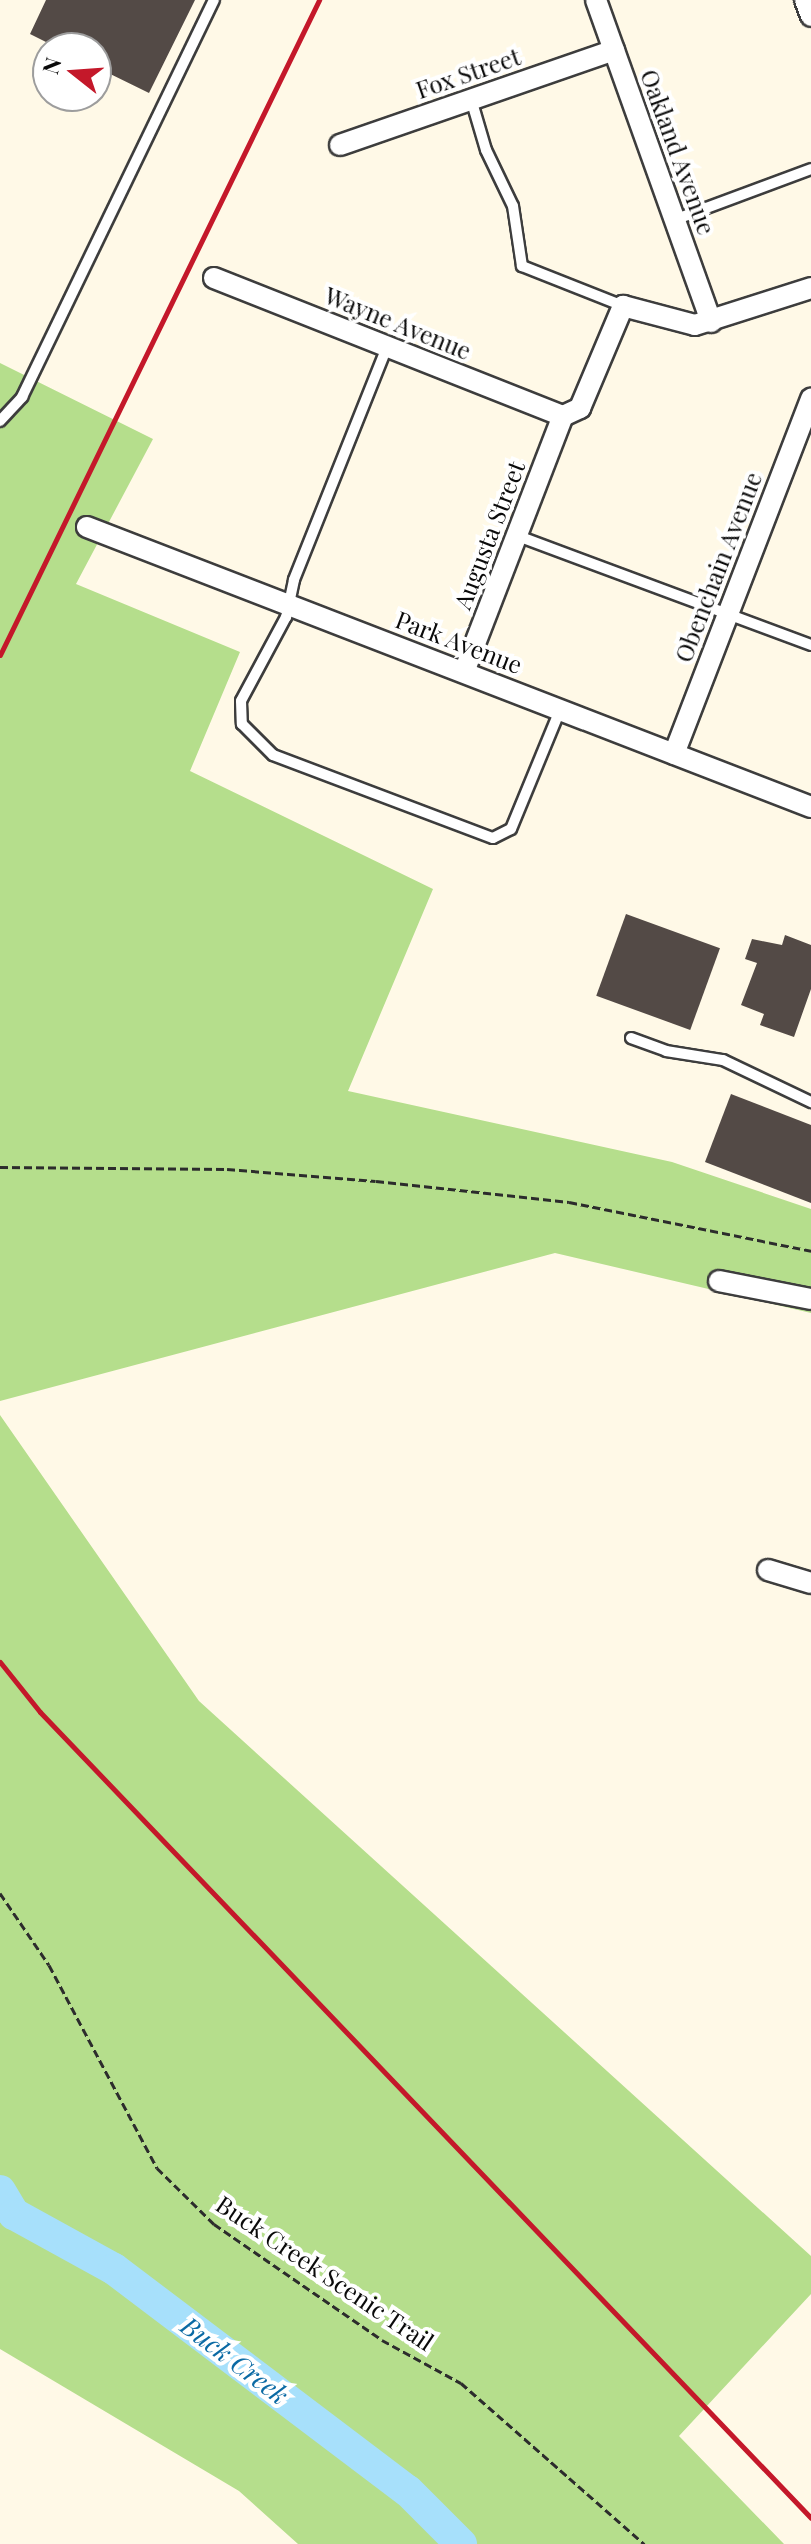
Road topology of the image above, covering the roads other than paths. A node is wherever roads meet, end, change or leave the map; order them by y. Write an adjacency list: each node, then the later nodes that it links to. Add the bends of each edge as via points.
1 (214, 0): 17 (lane, via 22,397)
2 (596, 0): 5 (street, Oakland Avenue)
3 (805, 0): 4 (street)
4 (811, 16)
5 (614, 50): 6 (street, Fox Street); 9 (street, Oakland Avenue)
6 (471, 99): 7 (street, Fox Street); 12 (lane, via 486,150 513,206 522,266)
7 (340, 145)
8 (811, 169): 9 (lane)
9 (674, 220): 13 (street, Oakland Avenue)
10 (214, 278): 14 (street, Wayne Avenue)
11 (811, 288): 13 (street)
12 (623, 306): 13 (street, via 685,324); 16 (street, via 580,408)
13 (711, 322)
14 (387, 347): 16 (street, Wayne Avenue); 20 (lane)
15 (811, 399): 21 (street, Obenchain Avenue)
16 (563, 416): 19 (street, Augusta Street)
17 (0, 421)
18 (87, 527): 20 (street, Park Avenue)
19 (518, 536): 21 (lane); 23 (street, Augusta Street)
20 (288, 604): 23 (street, Park Avenue); 24 (lane, via 239,713 259,745 306,770 475,834 502,836 516,817)
21 (727, 617): 22 (lane); 25 (street, Obenchain Avenue)
22 (811, 645)
23 (464, 672): 24 (street, Park Avenue)
24 (560, 709): 25 (street, Park Avenue)
25 (674, 754): 26 (street, Park Avenue)
26 (811, 807)
27 (631, 1038): 28 (lane, via 666,1051 723,1060)
28 (811, 1102)
29 (719, 1281): 30 (street)
30 (811, 1299)
31 (768, 1570): 32 (street)
32 (811, 1583)

